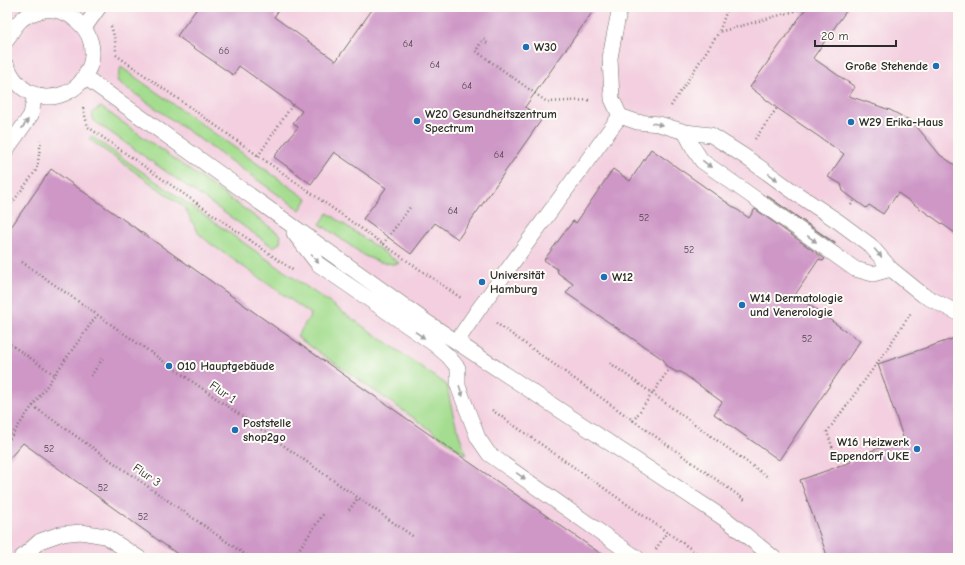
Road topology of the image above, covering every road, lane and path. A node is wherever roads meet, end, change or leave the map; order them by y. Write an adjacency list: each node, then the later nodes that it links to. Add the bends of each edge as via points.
1 (99, 7): 8 (lane)
2 (620, 7): 16 (lane, via 610,58)
3 (728, 7): 10 (path)
4 (953, 7): 7 (path)
5 (43, 8): 8 (lane, via 74,18); 9 (lane, via 21,20)
6 (806, 8): 10 (path)
7 (958, 11)
8 (84, 28): 14 (lane, via 92,52 91,65)
9 (9, 32)
10 (719, 32): 20 (path)
11 (487, 43): 16 (path, via 483,39 476,51 547,102)
12 (116, 55): 24 (path)
13 (8, 74): 15 (lane, via 25,90)
14 (85, 77): 15 (lane, via 78,86 68,92 45,97); 28 (lane)
15 (35, 94): 23 (lane, one-way to 15, via 31,115)
16 (612, 99): 19 (lane)
17 (293, 104): 24 (path)
18 (777, 108): 25 (path)
19 (620, 116): 20 (lane, one-way to 20, via 637,122); 33 (lane)
20 (659, 124): 21 (lane)
21 (685, 132): 25 (lane, via 712,135); 31 (lane, one-way to 31, via 702,161 855,269 872,274)
22 (41, 140): 27 (path, via 37,169)
23 (7, 150)
24 (258, 156): 29 (path)
25 (744, 156): 31 (lane, one-way to 31, via 870,245)
26 (411, 206): 29 (path)
27 (7, 210)
28 (282, 218): 36 (lane); 60 (lane, one-way to 60, via 318,264 448,356 458,368 458,386 478,438 489,454)
29 (383, 244): 33 (path)
30 (22, 262): 35 (path, Flur 1)
31 (892, 269): 32 (lane)
32 (923, 295): 34 (lane); 47 (path, via 827,432)
33 (478, 310): 36 (lane); 45 (path)
34 (958, 313)
35 (97, 315): 41 (path); 49 (path, Flur 1)
36 (457, 341): 61 (lane, via 728,521)
37 (7, 342): 41 (path)
38 (104, 358): 42 (path)
39 (610, 363): 43 (path)
40 (670, 368): 43 (path)
41 (55, 375): 44 (path)
42 (91, 376)
43 (652, 394): 45 (path); 48 (path)
44 (33, 406): 46 (path); 58 (path, Flur 3)
45 (633, 421): 50 (path)
46 (7, 442)
47 (839, 466)
48 (769, 478)
49 (358, 498): 51 (path); 54 (path, Flur 1)
50 (745, 500)
51 (349, 510)
52 (324, 513): 59 (path)
53 (667, 532): 55 (path)
54 (414, 537)
55 (663, 539)
56 (21, 558): 57 (lane, via 40,541 60,534 81,532 105,536)
57 (139, 558)
58 (250, 558)
59 (293, 558)
60 (637, 558)
61 (774, 558)

